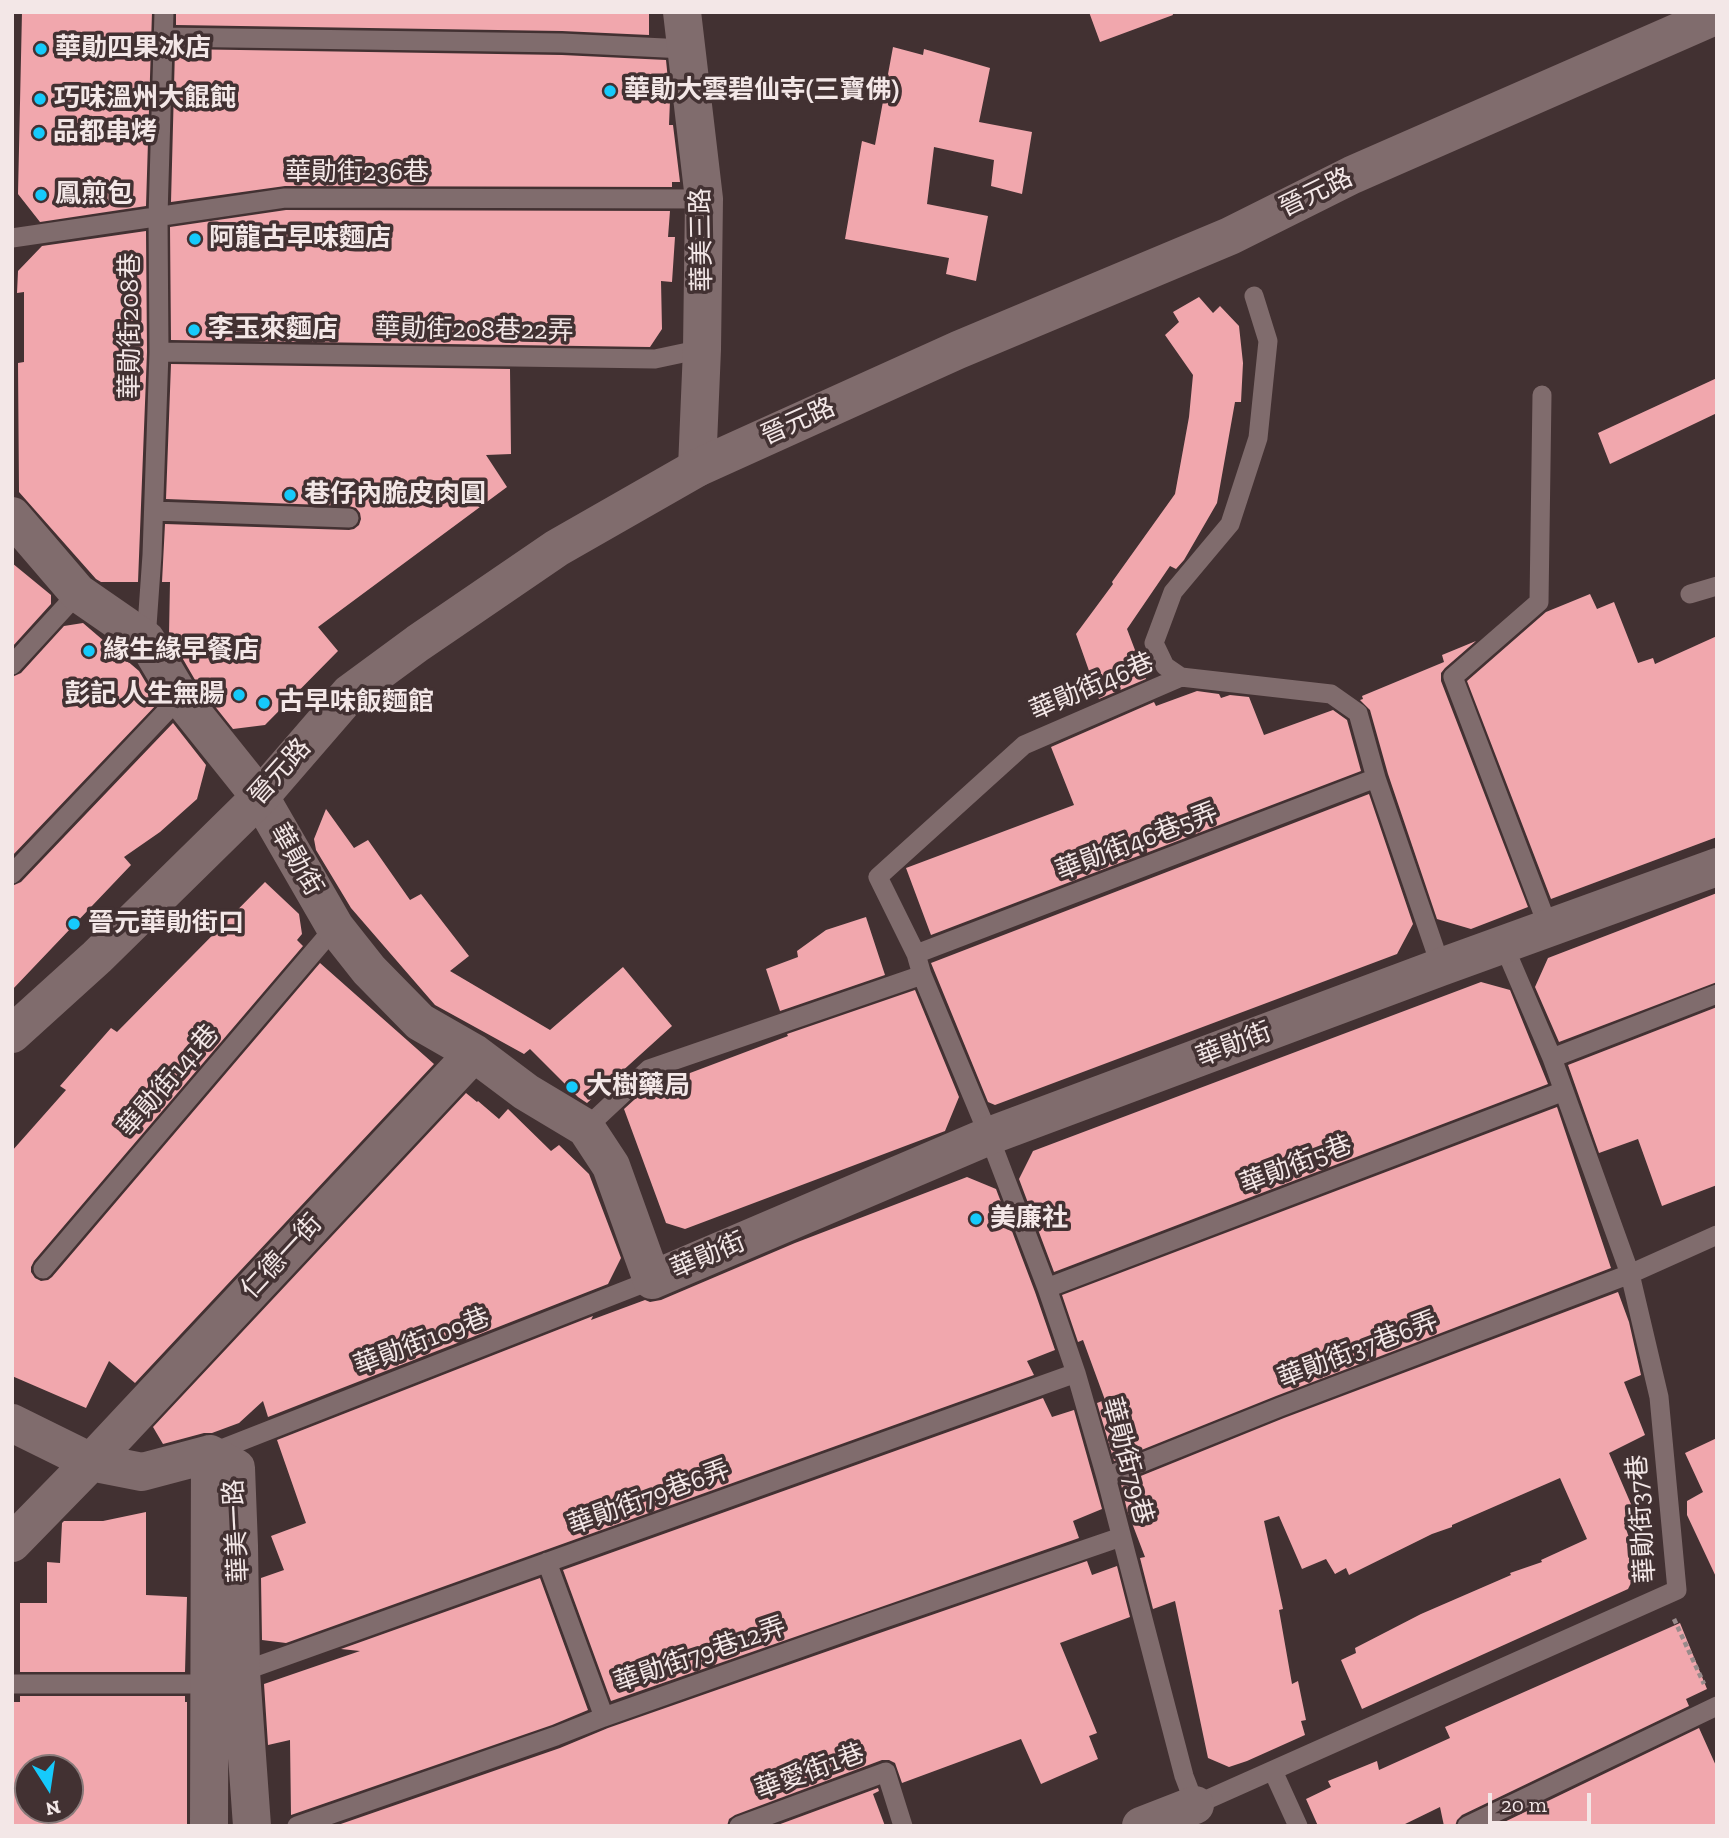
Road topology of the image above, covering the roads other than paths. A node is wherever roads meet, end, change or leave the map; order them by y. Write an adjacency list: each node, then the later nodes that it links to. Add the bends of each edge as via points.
1 (164, 12): 4 (lane, 華勛街208巷)
2 (1717, 15): 12 (street, 晉元路, via 1352,175 1230,236 958,350)
3 (683, 31): 4 (lane, via 562,43); 5 (street, 華美三路)
4 (164, 37): 6 (lane, 華勛街208巷)
5 (704, 199): 6 (lane, 華勛街236巷, via 285,198); 9 (street, 華美三路)
6 (158, 216): 7 (lane, 華勛街236巷); 10 (lane, 華勛街208巷)
7 (12, 238)
8 (1254, 296): 21 (lane, via 1268,341 1258,438 1230,524 1173,592 1154,643 1165,666)
9 (702, 349): 10 (lane, 華勛街208巷22弄, via 655,359); 12 (street, 華美三路)
10 (159, 352): 13 (lane, 華勛街208巷)
11 (1542, 394): 28 (lane, via 1539,602 1454,677)
12 (697, 468): 24 (street, 晉元路, via 557,548 350,693)
13 (154, 512): 15 (lane); 19 (lane, 華勛街208巷)
14 (12, 516): 17 (street, 華勛街)
15 (349, 518)
16 (1717, 586): 18 (lane)
17 (78, 593): 19 (street, 華勛街); 20 (lane)
18 (1690, 594)
19 (146, 640): 22 (street, 華勛街)
20 (12, 665)
21 (1181, 677): 23 (lane, 華勛街46巷, via 1331,694 1358,713); 30 (lane, 華勛街46巷, via 1024,745 878,877)
22 (180, 697): 24 (street, 華勛街); 26 (lane)
23 (1376, 778): 30 (lane, 華勛街46巷5弄); 31 (lane, 華勛街46巷)
24 (260, 797): 27 (street, 華勛街); 34 (street, 晉元路)
25 (1717, 867): 28 (street, 華勛街)
26 (12, 874)
27 (335, 927): 35 (street, 華勛街, via 420,1022); 41 (lane, 華勛街141巷)
28 (1549, 929): 29 (street, 華勛街)
29 (1504, 946): 31 (street, 華勛街); 36 (lane, 華勛街37巷)
30 (916, 954): 32 (lane, 華勛街79巷)
31 (1441, 967): 39 (street, 華勛街)
32 (922, 975): 38 (lane, via 649,1069); 39 (lane, 華勛街79巷)
33 (1717, 994): 36 (lane)
34 (12, 1034)
35 (474, 1053): 38 (street, 華勛街); 48 (street, 仁德一街)
36 (1552, 1058): 37 (lane, 華勛街37巷)
37 (1564, 1091): 42 (lane, 華勛街37巷); 44 (lane, 華勛街5巷)
38 (586, 1128): 43 (street, 華勛街, via 611,1166)
39 (989, 1136): 43 (street, 華勛街); 44 (lane, 華勛街79巷)
40 (1717, 1235): 42 (lane, 華勛街37巷6弄)
41 (43, 1269)
42 (1630, 1274): 49 (lane, 華勛街37巷6弄); 57 (lane, 華勛街37巷, via 1659,1397 1677,1590)
43 (652, 1280): 47 (lane, 華勛街109巷)
44 (1047, 1287): 45 (lane, 華勛街79巷)
45 (1076, 1373): 49 (lane, 華勛街79巷); 52 (lane, 華勛街79巷6弄)
46 (12, 1423): 48 (street)
47 (210, 1454): 48 (street, via 142,1472); 53 (street, 華美一路, via 236,1468 239,1546)
48 (91, 1462): 51 (street, 仁德一街)
49 (1106, 1476): 50 (lane, 華勛街79巷)
50 (1121, 1537): 56 (lane, 華勛街79巷12弄); 58 (lane, 華勛街79巷)
51 (12, 1544)
52 (547, 1562): 53 (lane, 華勛街79巷6弄); 56 (lane)
53 (225, 1678): 54 (lane, 華勛街79巷6弄); 60 (street, 華美一路); 61 (street, 華美一路)
54 (12, 1685)
55 (1716, 1709): 66 (lane)
56 (604, 1717): 62 (lane, 華勛街79巷12弄)
57 (1273, 1772): 58 (lane, 華勛街37巷); 65 (lane)
58 (1195, 1805): 59 (street)
59 (1155, 1824)
60 (209, 1826)
61 (252, 1826)
62 (298, 1826)
63 (739, 1826): 64 (lane, 華愛街1巷, via 886,1772)
64 (903, 1826)
65 (1298, 1826)
66 (1467, 1826)

